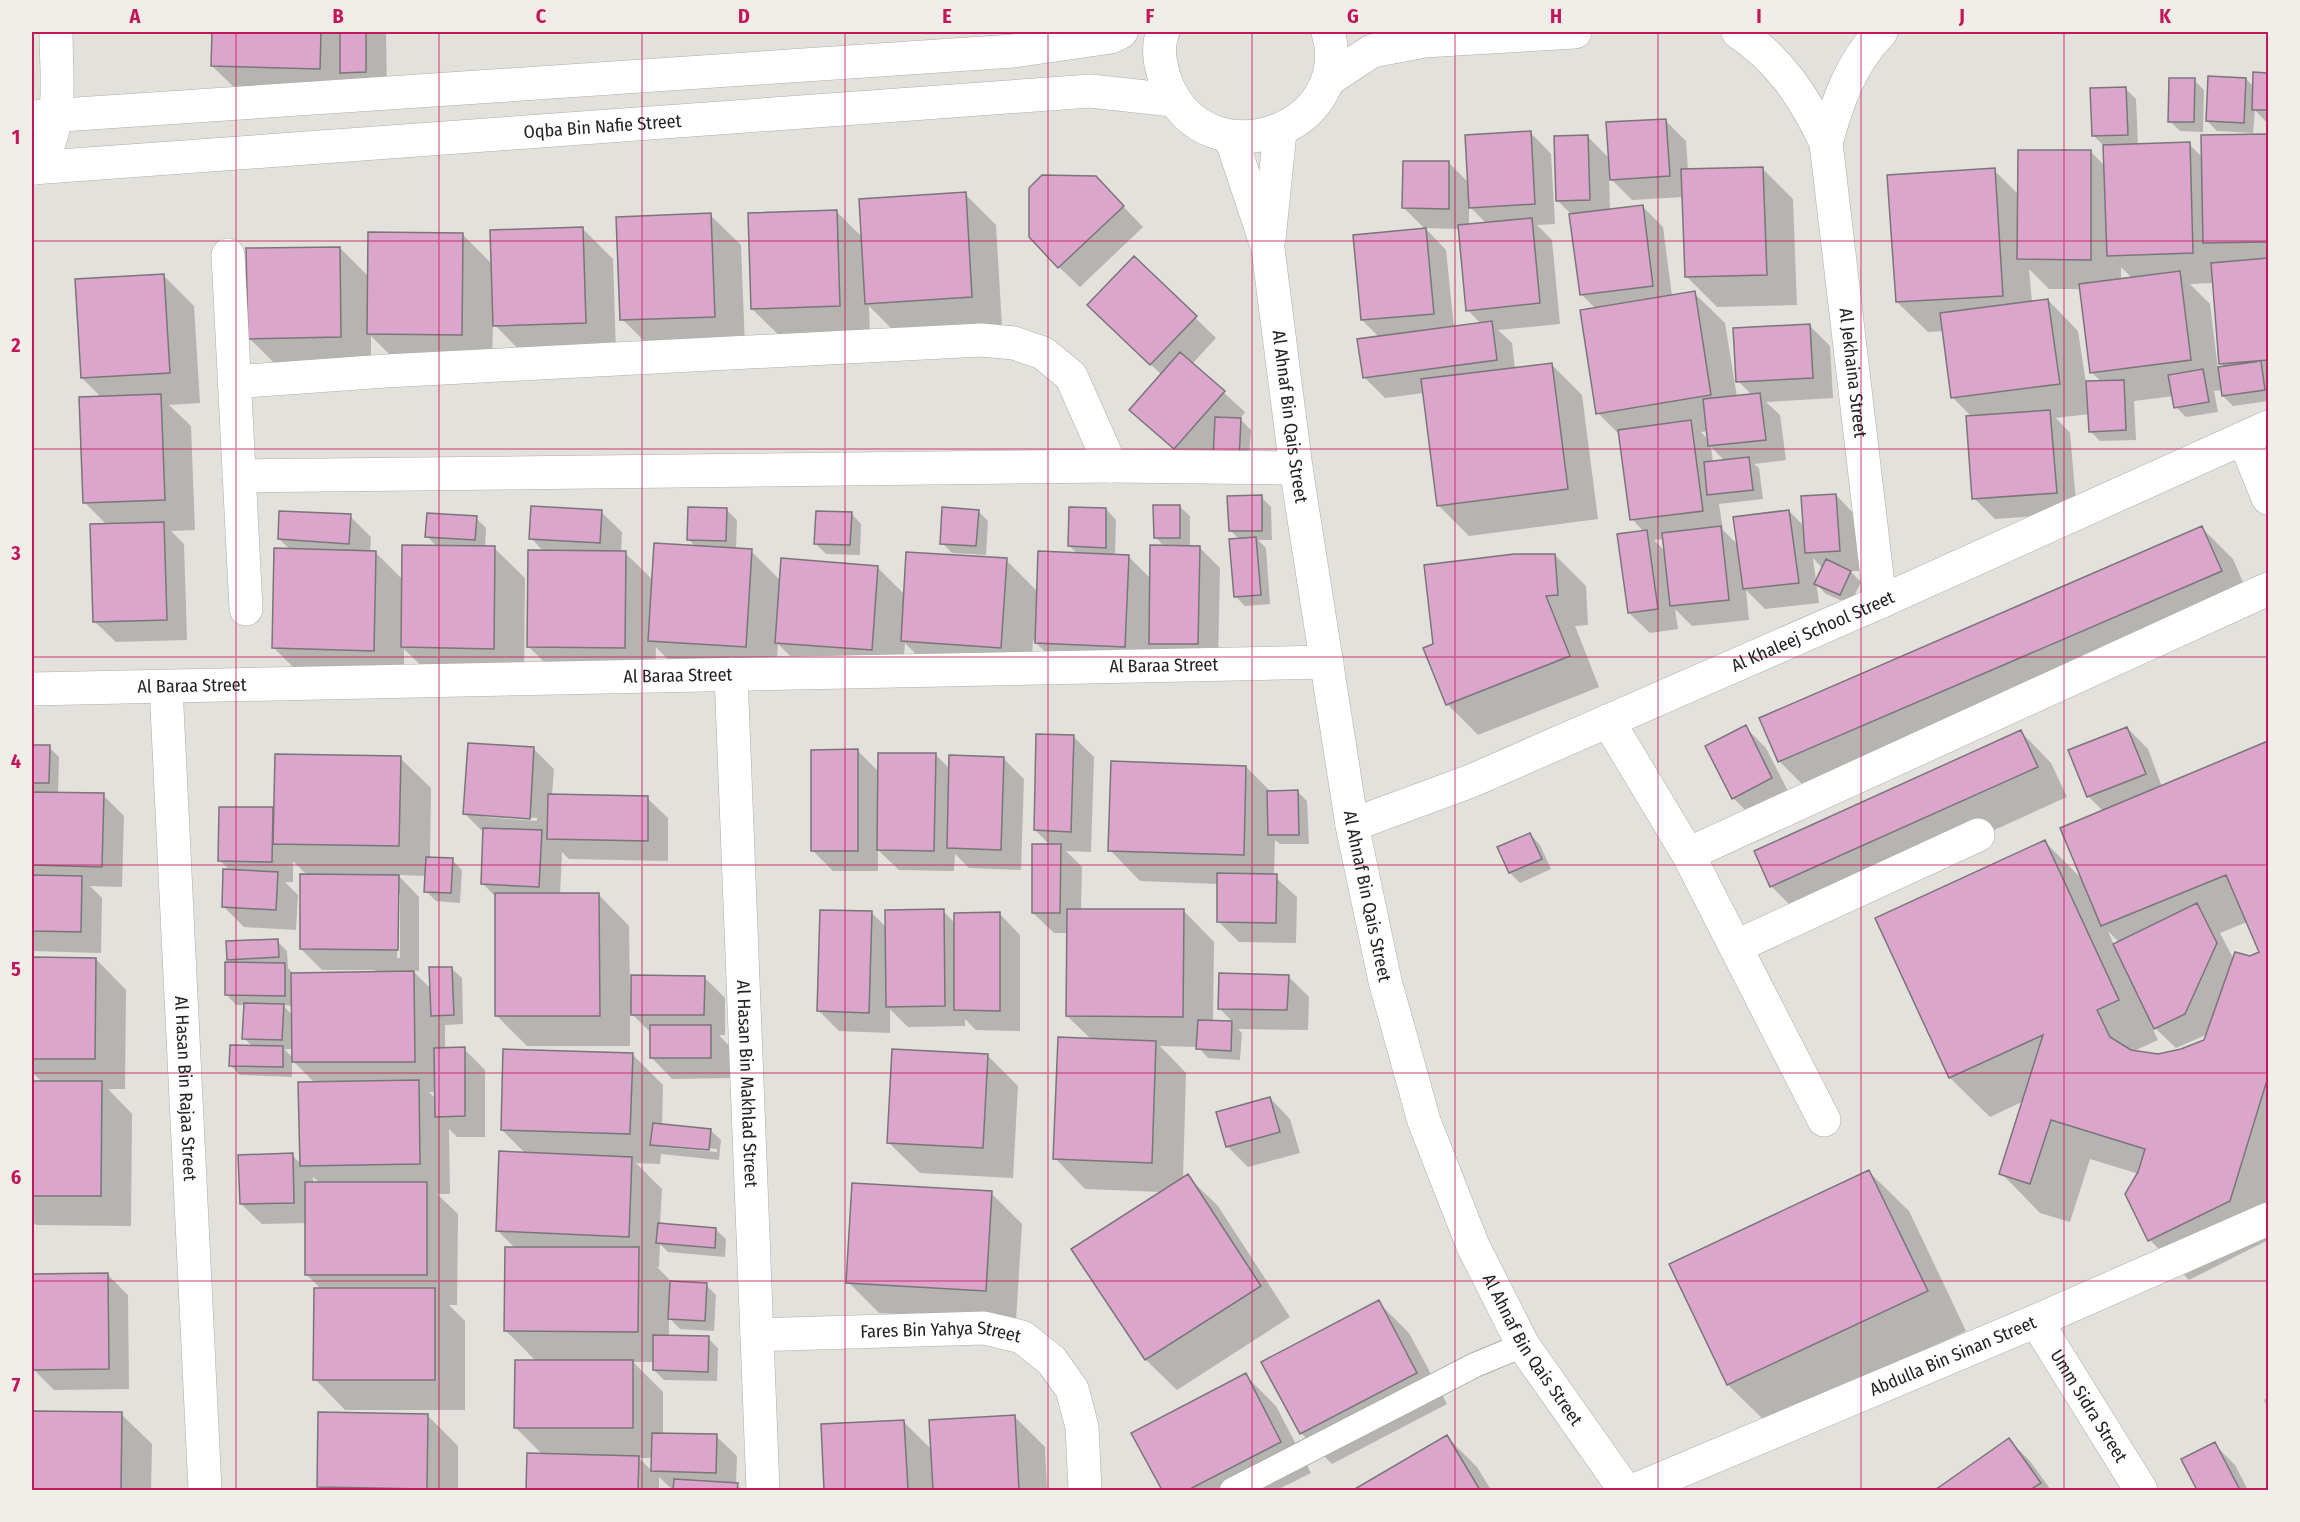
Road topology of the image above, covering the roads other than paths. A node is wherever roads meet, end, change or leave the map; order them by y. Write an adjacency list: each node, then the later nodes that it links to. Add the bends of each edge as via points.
1 (56, 32): 10 (street)
2 (1121, 32): 10 (street, via 1111,37 1013,51)
3 (1162, 32): 9 (street, via 1160,69)
4 (1328, 32): 8 (street, via 1332,46)
5 (1575, 32): 8 (street, via 1424,41 1372,51)
6 (1738, 32): 13 (street, Al Jekhaina Street, via 1758,45 1786,74 1809,107)
7 (1881, 32): 13 (street, Al Jekhaina Street, via 1854,69 1836,106)
8 (1328, 80): 11 (street, via 1309,111)
9 (1173, 100): 12 (street, via 1189,118 1209,131); 14 (street, Oqba Bin Nafie Street, via 1090,91)
10 (43, 116): 14 (street, via 50,144)
11 (1280, 132): 12 (street); 15 (street, Al Ahnaf Bin Qais Street)
12 (1231, 138): 15 (street, Al Ahnaf Bin Qais Street)
13 (1826, 143): 24 (street, Al Jekhaina Street)
14 (34, 168)
15 (1268, 249): 20 (street, Al Ahnaf Bin Qais Street)
16 (228, 255): 17 (street)
17 (234, 382): 19 (street, via 981,340 1014,343 1044,353 1071,376); 21 (street)
18 (2256, 433): 22 (street); 24 (street, Al Khaleej School Street)
19 (1110, 466): 20 (street); 21 (street)
20 (1296, 468): 26 (street, Al Ahnaf Bin Qais Street)
21 (239, 476): 25 (street)
22 (2268, 498)
23 (2268, 589): 33 (street)
24 (1880, 602): 30 (street, Al Khaleej School Street)
25 (246, 609)
26 (1327, 662): 27 (street, Al Baraa Street); 31 (street, Al Ahnaf Bin Qais Street)
27 (731, 674): 28 (street, Al Baraa Street); 38 (street, Al Hasan Bin Makhlad Street)
28 (166, 687): 29 (street, Al Baraa Street); 40 (street, Al Hasan Bin Rajaa Street)
29 (32, 689)
30 (1608, 721): 31 (street, Al Khaleej School Street, via 1471,781); 33 (street)
31 (1352, 825): 39 (street, Al Ahnaf Bin Qais Street, via 1385,981 1424,1121 1473,1246)
32 (1978, 835): 34 (street)
33 (1688, 854): 34 (street)
34 (1737, 946): 35 (street)
35 (1824, 1120)
36 (2268, 1219): 37 (street, Abdulla Bin Sinan Street)
37 (2036, 1321): 45 (street, Abdulla Bin Sinan Street); 46 (street, Umm Sidra Street)
38 (758, 1335): 41 (street, Al Hasan Bin Makhlad Street); 42 (street, Fares Bin Yahya Street, via 984,1328 1022,1337 1052,1360 1072,1389 1082,1427)
39 (1523, 1345): 43 (lane, via 1475,1365); 44 (street, Al Ahnaf Bin Qais Street)
40 (205, 1491)
41 (764, 1491)
42 (1085, 1491)
43 (1232, 1491)
44 (1625, 1491)
45 (1635, 1491)
46 (2142, 1491)

